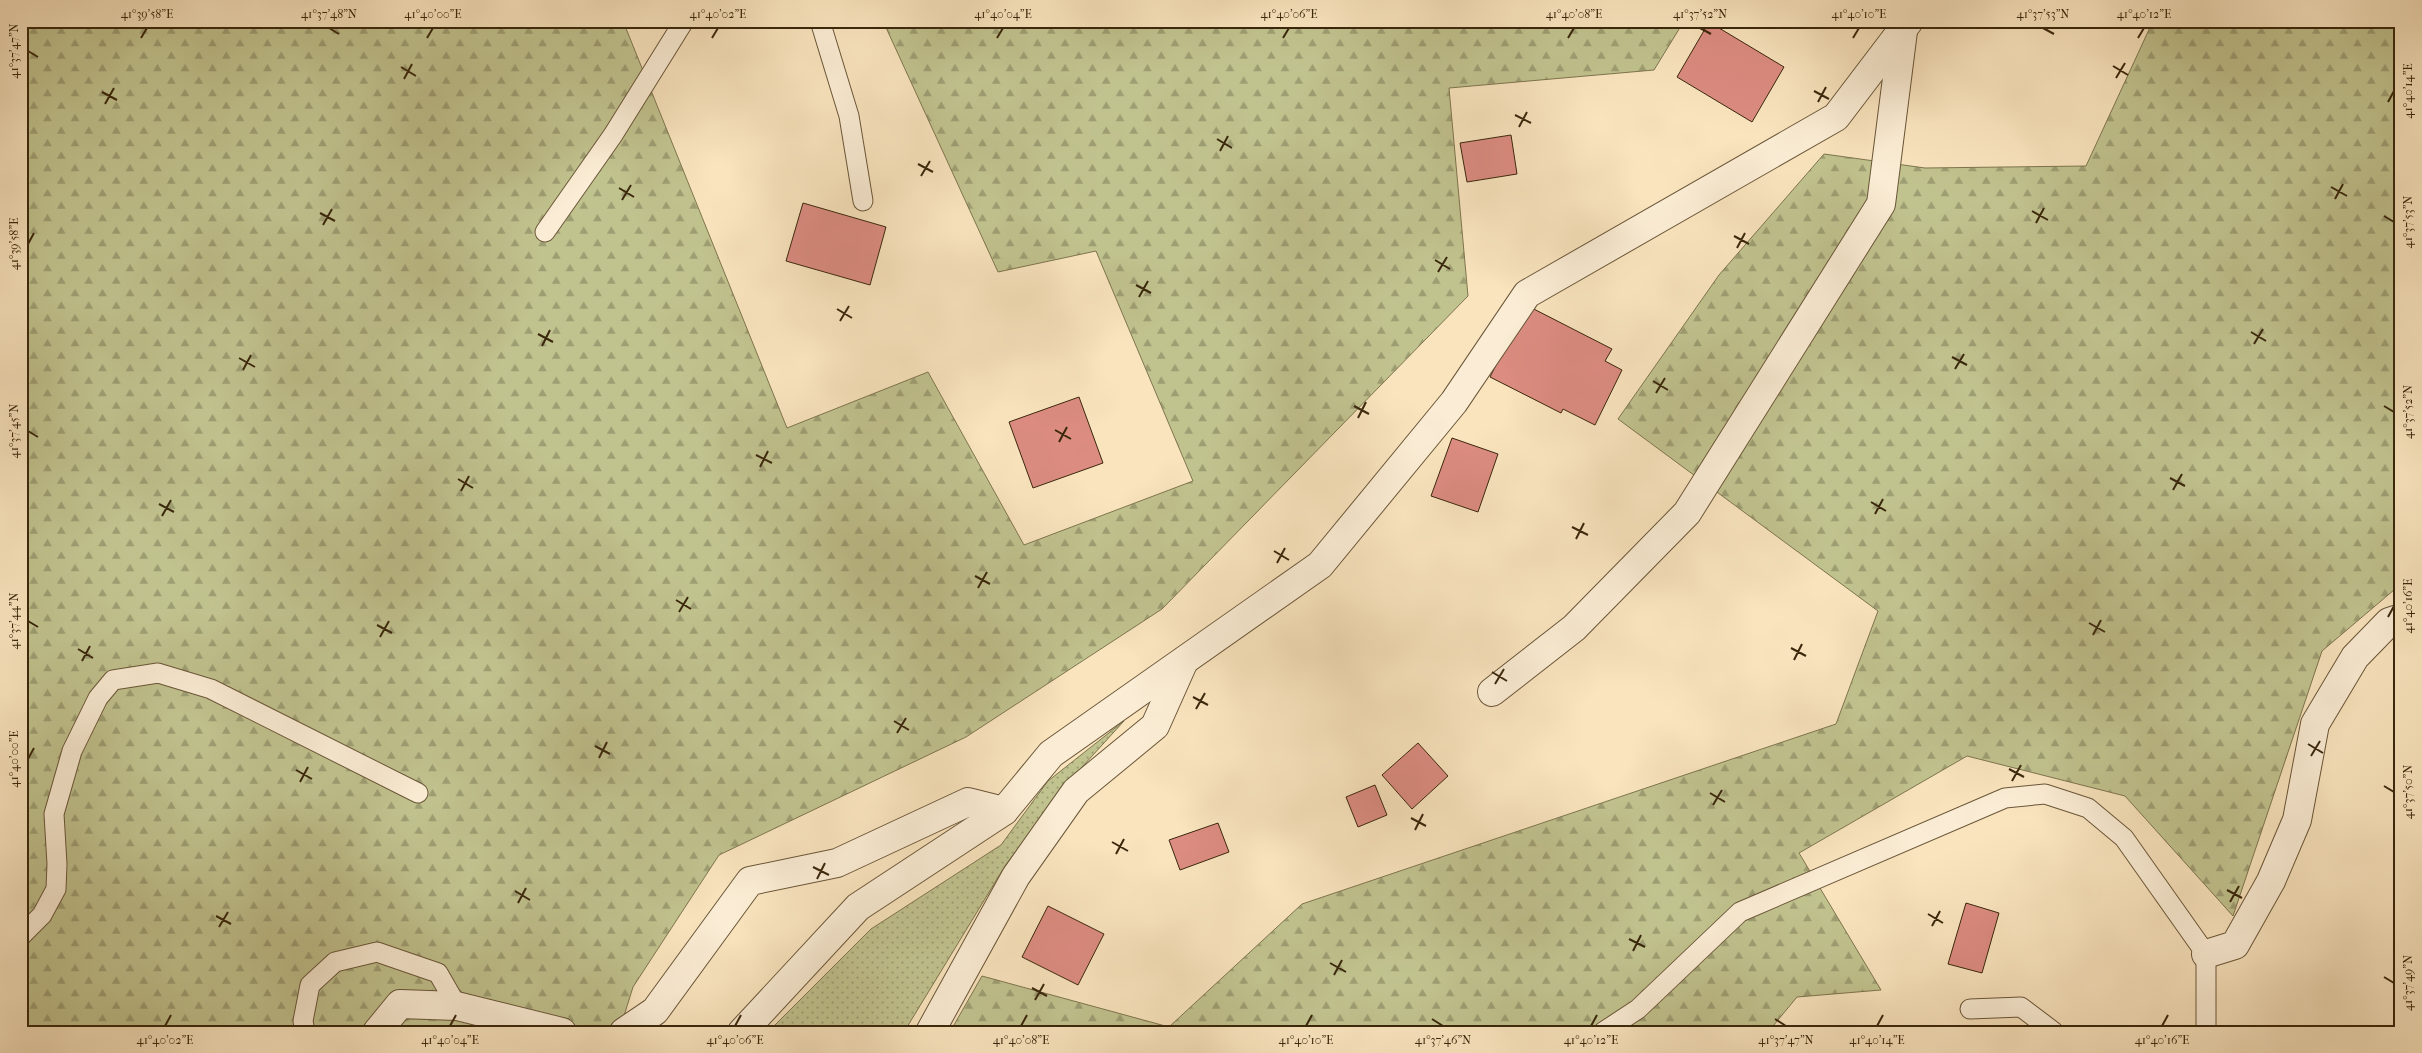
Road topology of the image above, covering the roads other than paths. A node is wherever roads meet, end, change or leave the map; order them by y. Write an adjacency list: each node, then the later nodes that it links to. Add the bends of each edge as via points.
1 (684, 21): 5 (lane, via 613,135)
2 (820, 21): 4 (lane, via 849,116)
3 (1906, 25): 7 (street, via 1836,117 1527,294 1454,402 1320,565); 8 (street, via 1881,204 1687,513 1574,628)
4 (863, 201)
5 (545, 232)
6 (2401, 618): 12 (street, via 2389,622 2355,657 2315,724 2297,820 2271,881 2235,944)
7 (1185, 660): 10 (street, via 1051,754); 20 (street, via 1155,726 1076,791 1016,876)
8 (1492, 692)
9 (418, 793): 11 (lane, via 211,689 158,673 113,680 98,698 72,751 54,814 56,889 42,915)
10 (1004, 811): 18 (street, via 968,802 837,863 750,881 655,1011); 19 (street, via 858,907)
11 (21, 936)
12 (2206, 954): 21 (lane, via 2124,838 2088,808 2045,794 2004,798 1740,912 1638,1009); 23 (lane)
13 (458, 1006): 15 (lane, via 438,973 377,952 335,962 310,985 303,1021); 16 (street, via 400,1004); 17 (street)
14 (1970, 1009): 22 (lane, via 2021,1007)
15 (305, 1032)
16 (377, 1032)
17 (562, 1032)
18 (624, 1032)
19 (742, 1032)
20 (930, 1032)
21 (1603, 1032)
22 (2054, 1032)
23 (2206, 1032)

